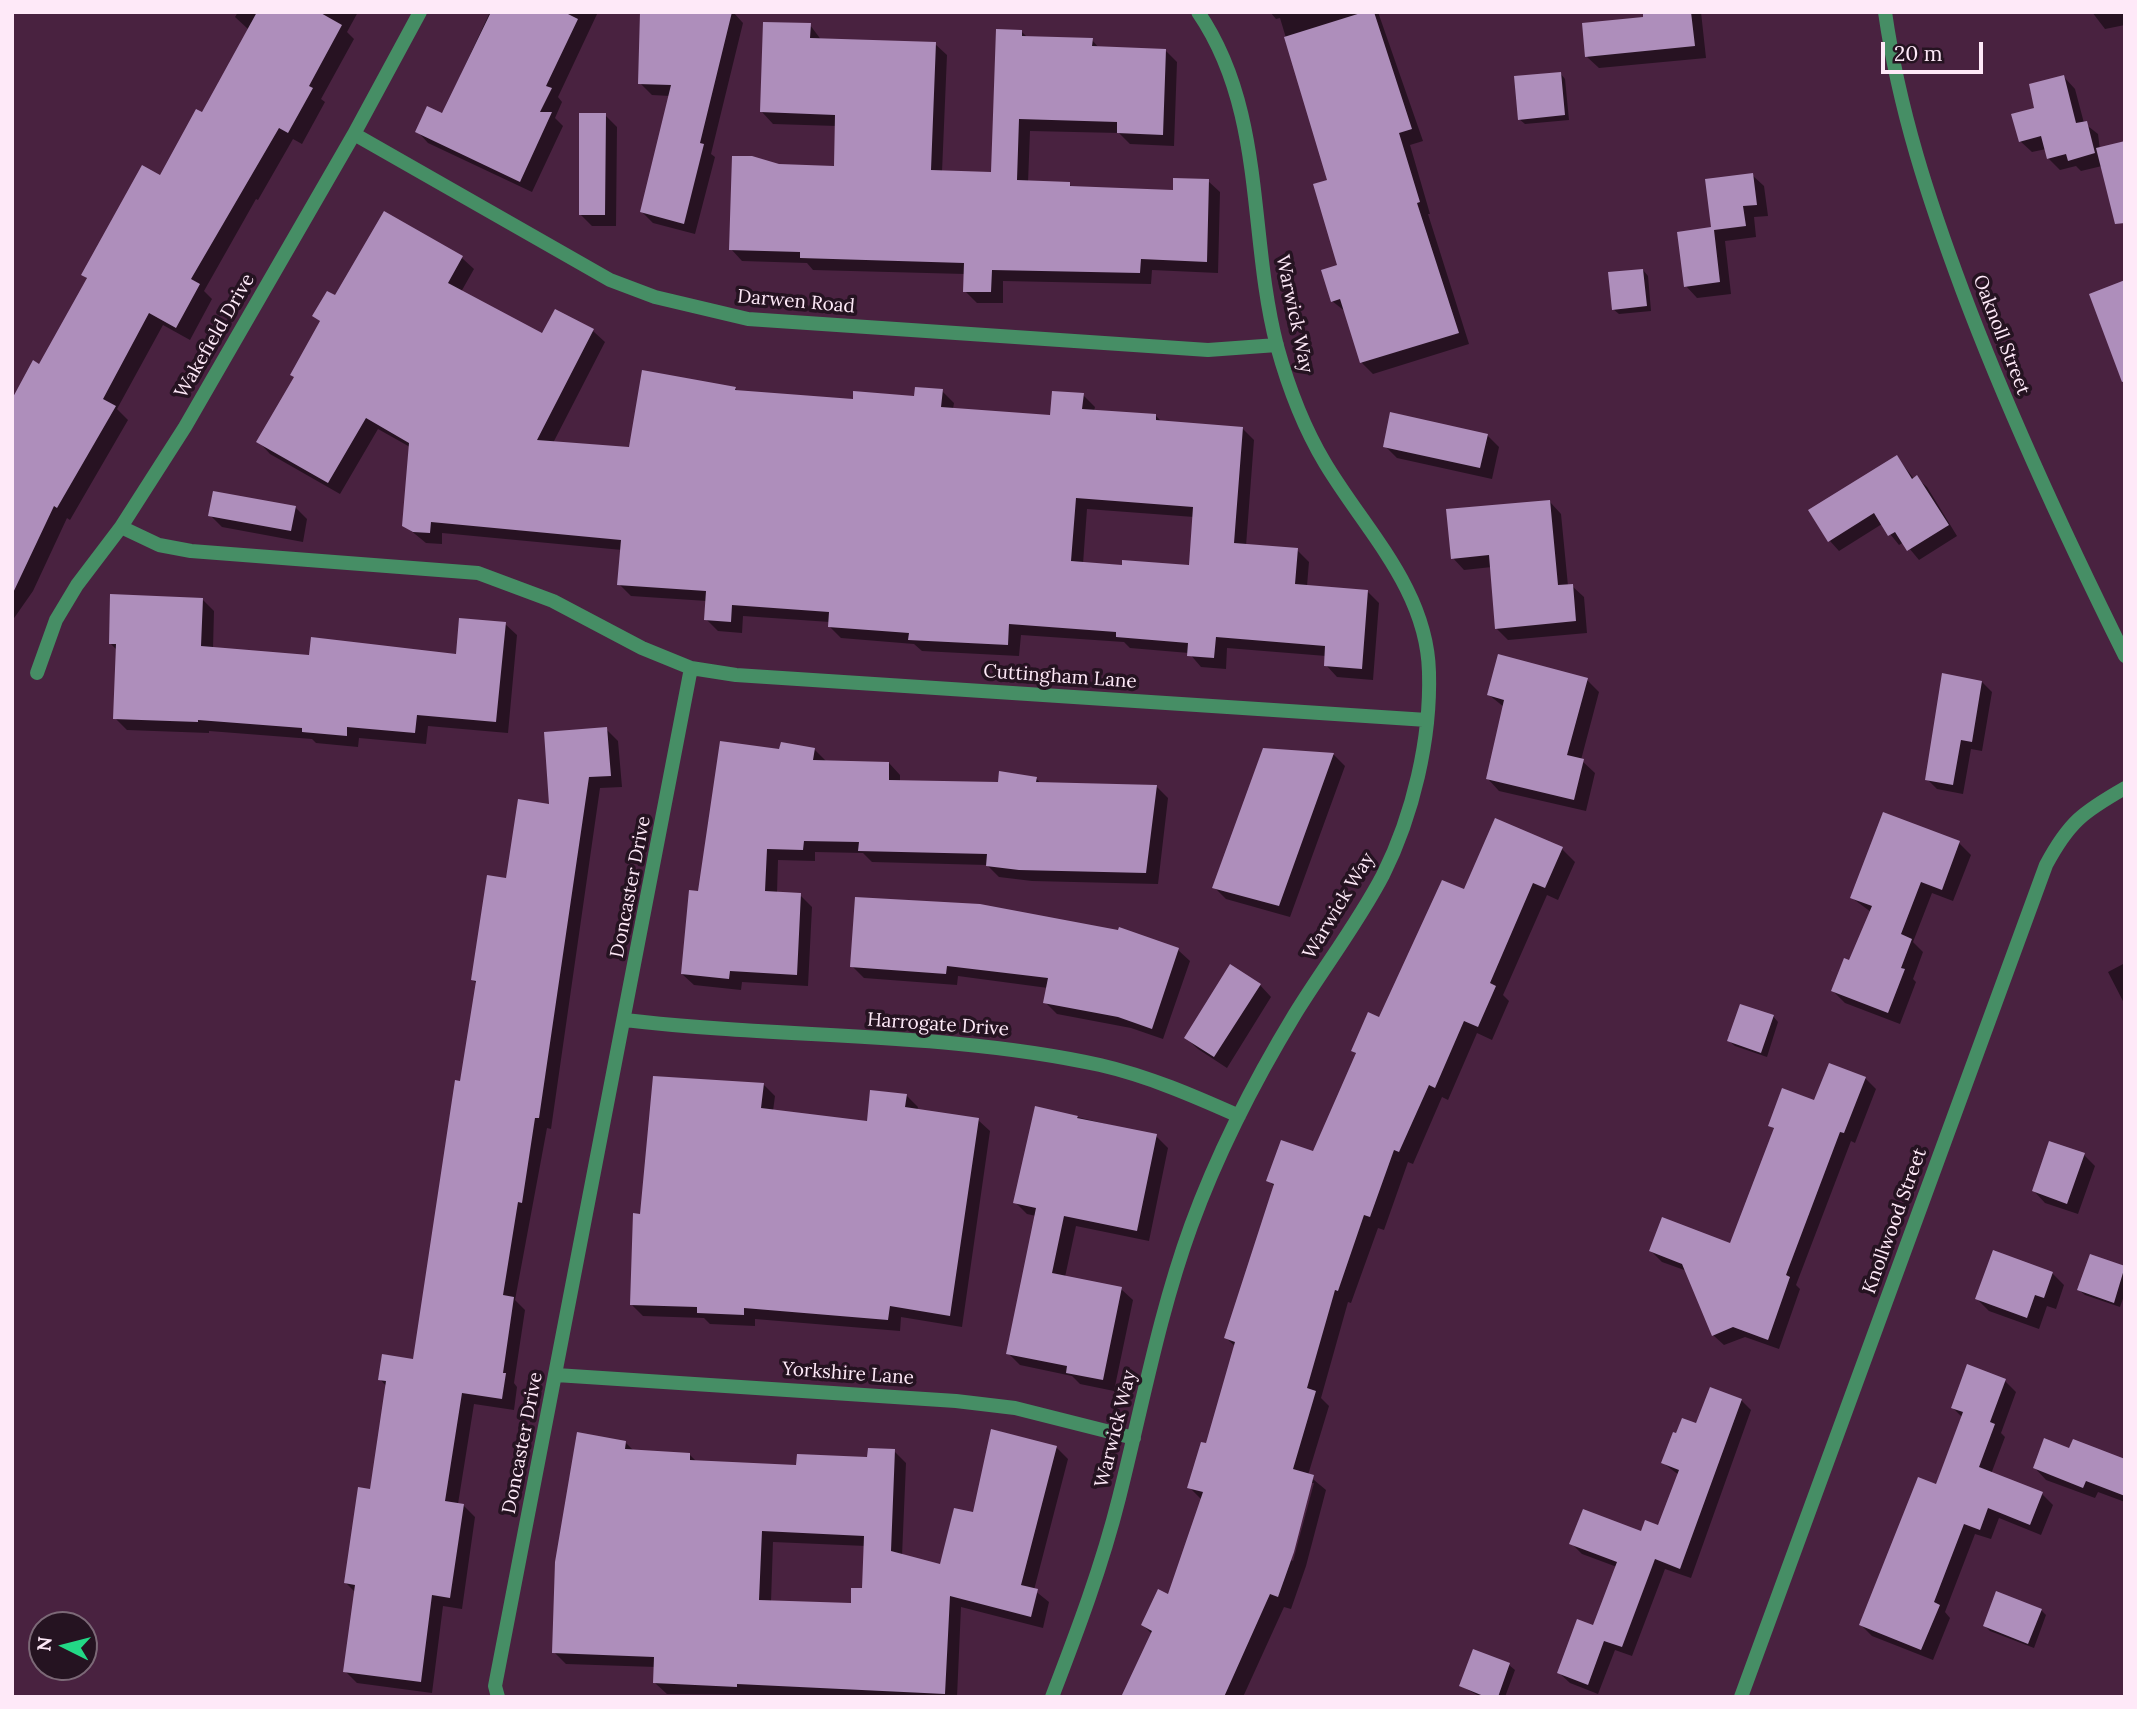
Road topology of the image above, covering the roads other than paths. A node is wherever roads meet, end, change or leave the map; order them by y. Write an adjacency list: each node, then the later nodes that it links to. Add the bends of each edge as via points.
1 (420, 12): 4 (street, Wakefield Drive)
2 (1198, 12): 5 (street, Warwick Way, via 1221,53 1244,120 1266,296)
3 (1885, 12): 7 (street, Oaknoll Street, via 1902,106 1942,237 2015,423)
4 (354, 134): 5 (street, Darwen Road, via 610,280 708,312 795,323 1208,350); 6 (street, Wakefield Drive, via 185,427)
5 (1277, 345): 10 (street, Warwick Way, via 1289,384 1324,461 1412,598 1429,669)
6 (121, 527): 8 (street, via 159,545 191,551 478,573 553,601); 9 (street, Wakefield Drive, via 56,620)
7 (2125, 656)
8 (691, 668): 10 (street, Cuttingham Lane, via 782,678); 12 (street, Doncaster Drive)
9 (37, 673)
10 (1427, 720): 13 (street, Warwick Way, via 1416,785 1385,872 1297,1012)
11 (2125, 788): 18 (street, Knollwood Street, via 2080,816 2062,834 2046,865)
12 (625, 1020): 13 (street, Harrogate Drive, via 1042,1054 1145,1078); 14 (street, Doncaster Drive)
13 (1239, 1116): 15 (street, Warwick Way, via 1191,1225 1159,1331)
14 (556, 1375): 15 (street, Yorkshire Lane, via 956,1401 1015,1408); 16 (street, Doncaster Drive, via 495,1686)
15 (1134, 1438): 17 (street, Warwick Way, via 1097,1572)
16 (498, 1697)
17 (1052, 1697)
18 (1741, 1697)

